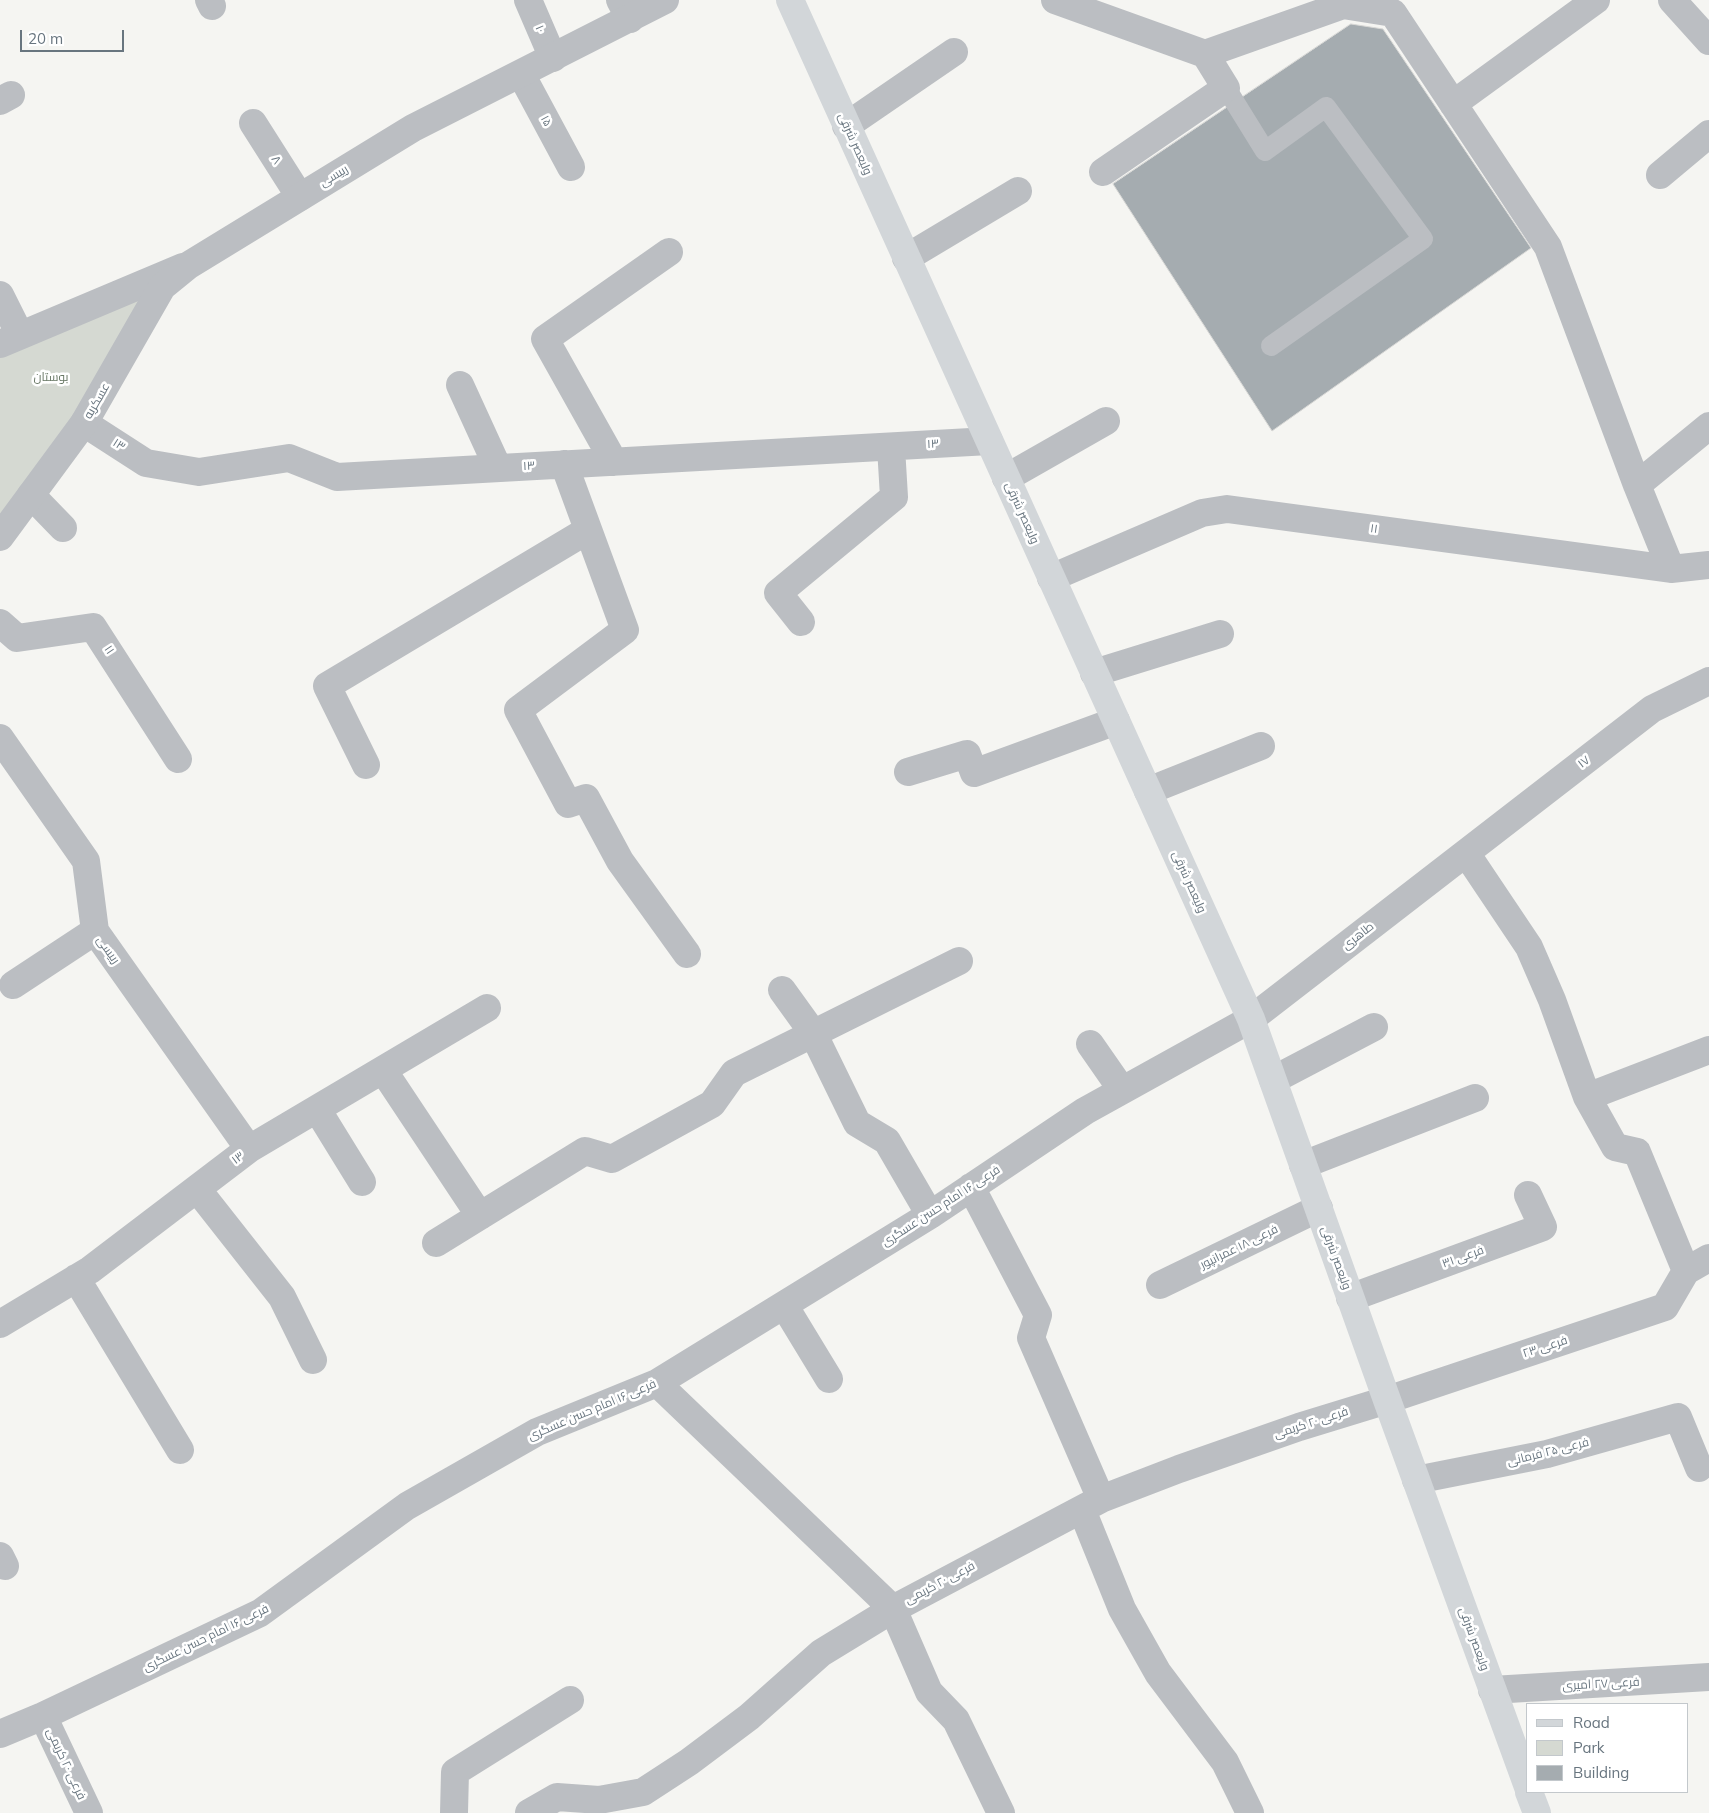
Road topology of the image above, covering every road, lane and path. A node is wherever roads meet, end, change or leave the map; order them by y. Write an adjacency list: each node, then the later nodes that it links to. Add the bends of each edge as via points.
1 (528, 0): 11 (street, ۱۰)
2 (665, 0): 7 (street, رییسی)
3 (790, 0): 16 (main road, ولیعصر شرقی)
4 (1055, 0): 10 (street)
5 (1596, 0): 14 (street)
6 (1672, 0): 8 (street)
7 (625, 9): 11 (street, رییسی)
8 (1709, 41)
9 (954, 52): 16 (street)
10 (1205, 54): 13 (street); 14 (street, via 1343,5 1393,13)
11 (553, 58): 12 (street, رییسی)
12 (521, 74): 18 (street, ۱۵); 22 (street, رییسی, via 413,128)
13 (1226, 88): 19 (street); 28 (lane, via 1265,151 1326,107 1423,239)
14 (1453, 104): 39 (street, via 1548,247)
15 (253, 123): 22 (street, ۸)
16 (846, 126): 24 (main road, ولیعصر شرقی)
17 (1709, 134): 20 (street)
18 (571, 167)
19 (1103, 172)
20 (1660, 175)
21 (1018, 192): 24 (street)
22 (300, 197): 25 (street, رییسی)
23 (669, 252): 35 (street, via 545,339)
24 (906, 258): 33 (main road, ولیعصر شرقی)
25 (189, 265): 27 (street, رییسی); 31 (street, عسکریه, via 162,287)
26 (0, 295): 27 (street)
27 (10, 339)
28 (1271, 346)
29 (460, 385): 37 (street)
30 (1106, 421): 38 (street)
31 (84, 423): 37 (street, ۱۳, via 146,463 199,472 289,458 338,477); 40 (street, عسکریه)
32 (1709, 426): 39 (street)
33 (989, 441): 34 (street, ۱۳); 38 (main road, ولیعصر شرقی)
34 (891, 447): 35 (street, ۱۳); 47 (street, via 894,497 778,593)
35 (614, 462): 36 (street, ۱۳)
36 (564, 464): 37 (street, ۱۳); 42 (street)
37 (498, 468)
38 (1006, 478): 46 (main road, ولیعصر شرقی)
39 (1638, 485): 45 (street)
40 (31, 495): 41 (street); 43 (street, عسکریه)
41 (63, 528)
42 (588, 530): 56 (street, via 327,686); 61 (street, via 624,630 518,710 568,804 586,798 620,861)
43 (0, 537)
44 (1709, 565): 45 (street, ۱۱)
45 (1671, 569): 46 (street, ۱۱, via 1227,509 1202,513)
46 (1051, 578): 50 (main road, ولیعصر شرقی)
47 (801, 622)
48 (0, 623): 55 (street, ۱۱, via 17,638 94,627)
49 (1220, 634): 50 (street)
50 (1094, 672): 52 (main road, ولیعصر شرقی)
51 (1709, 681): 59 (street, ۱۷, via 1652,709)
52 (1116, 721): 57 (street, via 974,773 967,754); 58 (main road, ولیعصر شرقی)
53 (0, 738): 60 (street, رییسی, via 86,861)
54 (1261, 746): 58 (street)
55 (178, 759)
56 (366, 765)
57 (908, 772)
58 (1148, 791): 66 (main road, ولیعصر شرقی)
59 (1466, 853): 66 (street, طاهری); 74 (street, via 1529,947 1552,1000)
60 (95, 931): 63 (street); 77 (street, رییسی)
61 (687, 954)
62 (959, 961): 68 (street)
63 (13, 985)
64 (782, 990): 68 (street)
65 (488, 1008): 71 (street, ۱۳)
66 (1251, 1019): 72 (main road, ولیعصر شرقی); 73 (street, فرعی ۱۶ امام حسن عسگری)
67 (1374, 1027): 72 (street)
68 (813, 1033): 84 (street, via 857,1123 887,1141); 85 (street, via 734,1074 712,1104 612,1159 585,1151)
69 (1090, 1044): 73 (street)
70 (1709, 1050): 74 (street)
71 (383, 1070): 76 (street, ۱۳); 85 (street)
72 (1273, 1080): 78 (main road, ولیعصر شرقی)
73 (1122, 1090): 80 (street, فرعی ۱۶ امام حسن عسگری)
74 (1586, 1097): 88 (street, via 1615,1147 1637,1152)
75 (1475, 1098): 78 (street)
76 (317, 1109): 77 (street, ۱۳); 79 (street)
77 (249, 1150): 81 (street, ۱۳)
78 (1303, 1165): 83 (main road, ولیعصر شرقی)
79 (362, 1182)
80 (971, 1187): 84 (street, فرعی ۱۶ امام حسن عسگری); 101 (street, via 1038,1315 1031,1338)
81 (197, 1189): 89 (street, ۱۳); 94 (street, via 282,1298)
82 (1528, 1195): 91 (street, فرعی ۳۱, via 1543,1228)
83 (1318, 1208): 90 (street, فرعی ۱۸ عمرانپور); 91 (main road, ولیعصر شرقی)
84 (930, 1215): 92 (street, فرعی ۱۶ امام حسن عسگری)
85 (480, 1216): 86 (street)
86 (436, 1243)
87 (1709, 1258): 88 (street)
88 (1686, 1271): 97 (street, فرعی ۲۳, via 1664,1307)
89 (76, 1278): 93 (street, ۱۳); 98 (street)
90 (1160, 1285)
91 (1350, 1298): 97 (main road, ولیعصر شرقی)
92 (784, 1305): 95 (street); 96 (street, فرعی ۱۶ امام حسن عسگری)
93 (0, 1324)
94 (313, 1360)
95 (829, 1379)
96 (657, 1383): 102 (street); 106 (street, فرعی ۱۶ امام حسن عسگری, via 537,1432 407,1506 260,1614)
97 (1386, 1400): 100 (main road, ولیعصر شرقی); 101 (street, فرعی ۲۰ کریمی, via 1179,1469)
98 (180, 1450)
99 (1699, 1468): 100 (street, فرعی ۲۵ فرمانی, via 1678,1417 1547,1454)
100 (1416, 1480): 104 (main road, ولیعصر شرقی)
101 (1092, 1505): 102 (street, فرعی ۲۰ کریمی); 114 (street, via 1122,1609 1158,1673 1225,1762)
102 (893, 1609): 112 (street, فرعی ۲۰ کریمی, via 821,1653 748,1717 643,1792 599,1800 558,1797); 113 (street, via 928,1692 956,1720)
103 (1709, 1677): 104 (street, فرعی ۲۷ امیری)
104 (1492, 1690): 108 (main road, ولیعصر شرقی)
105 (570, 1700): 111 (street, via 455,1772)
106 (43, 1716): 107 (street, فرعی ۱۶ امام حسن عسگری); 110 (street, فرعی ۲۰ کریمی)
107 (0, 1734)
108 (1526, 1783)
109 (1529, 1793): 115 (main road)
110 (89, 1813)
111 (454, 1813)
112 (529, 1813)
113 (1001, 1813)
114 (1250, 1813)
115 (1537, 1813)

